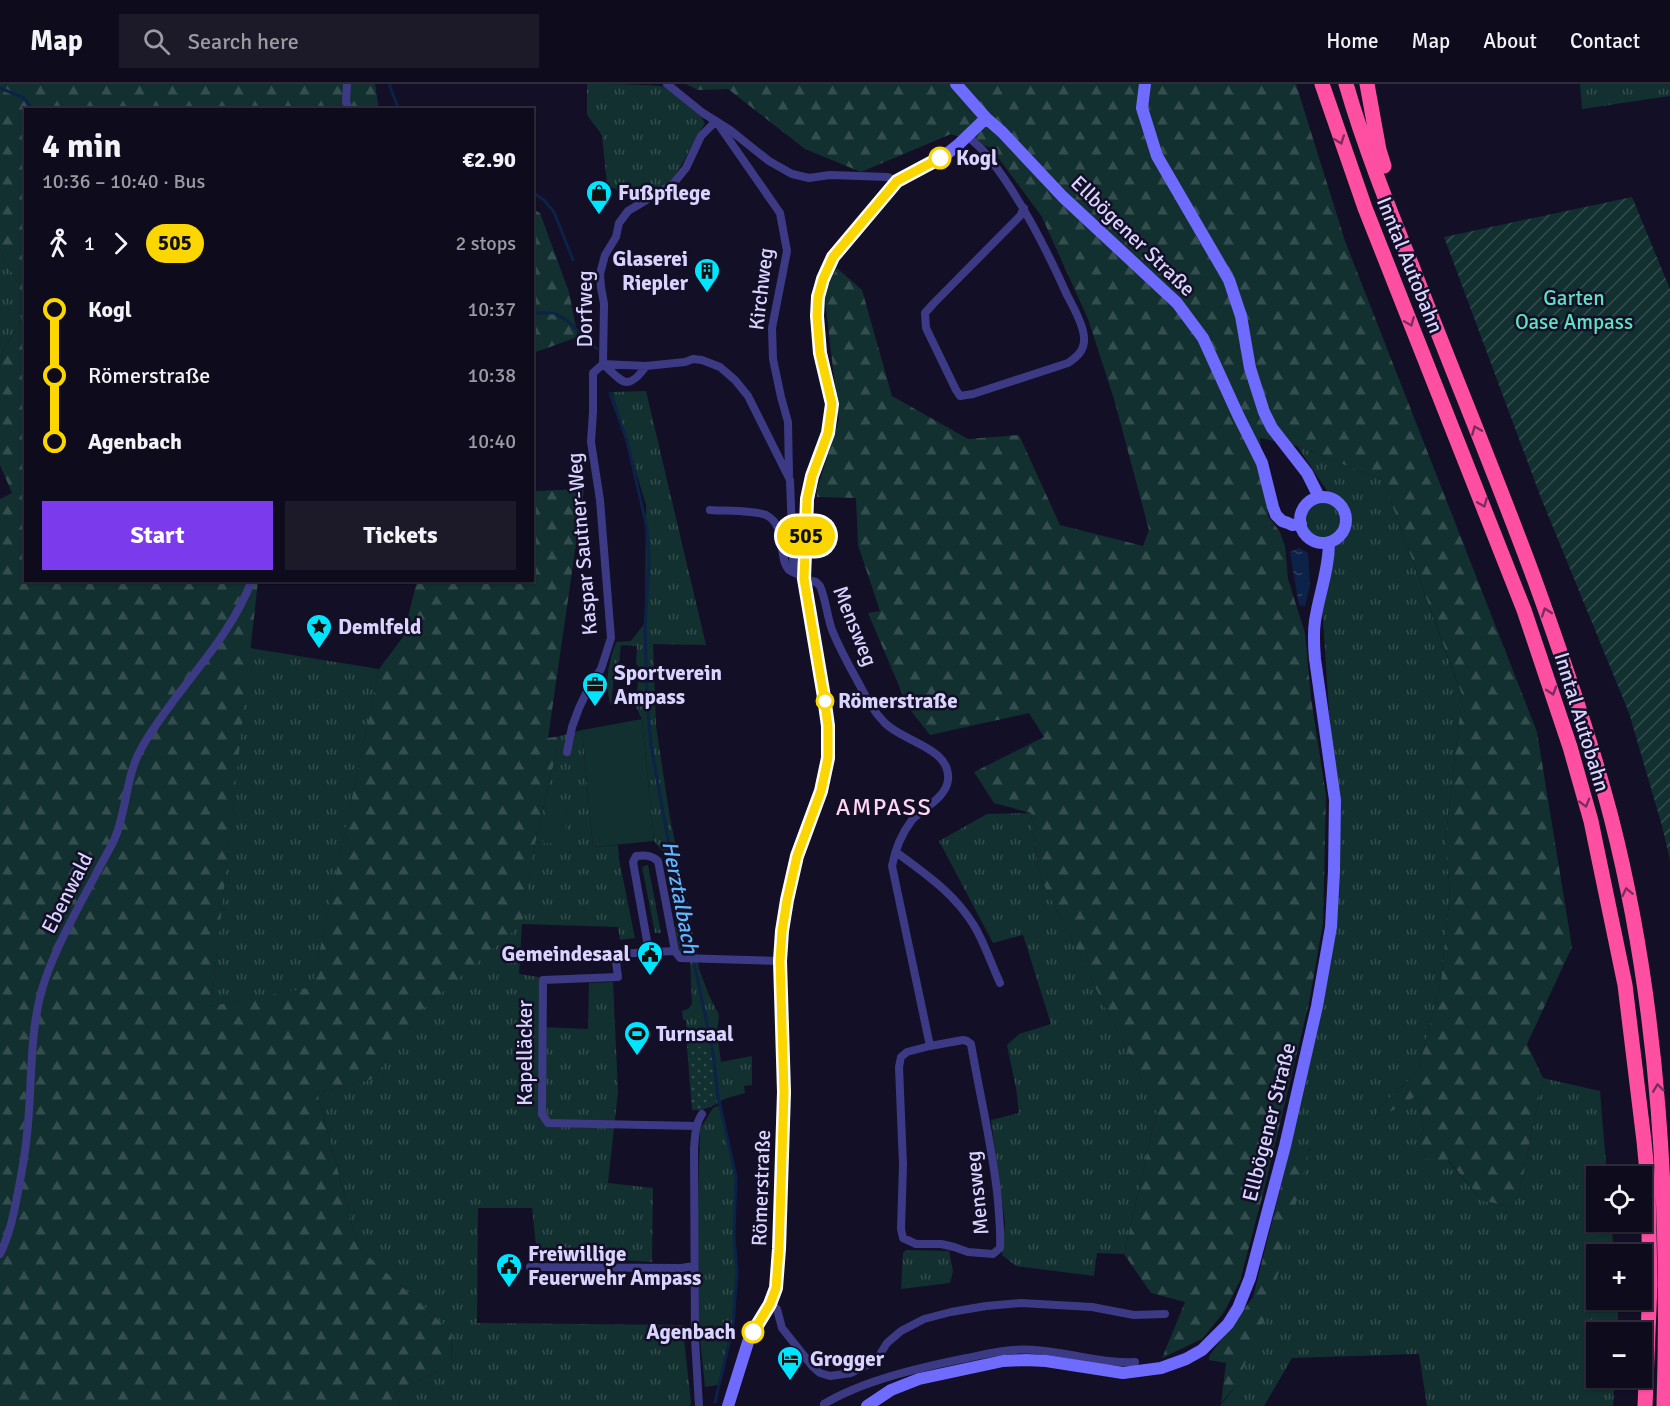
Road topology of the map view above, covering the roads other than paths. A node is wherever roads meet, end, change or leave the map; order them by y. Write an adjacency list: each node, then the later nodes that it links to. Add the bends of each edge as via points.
1 (347, 84): 8 (street)
2 (667, 84): 10 (street, Kirchweg)
3 (956, 84): 9 (main road, Ellbögener Straße)
4 (1145, 84): 18 (main road, via 1142,108 1156,156 1229,280 1264,412 1314,484)
5 (1322, 84): 43 (highway, Inntal Autobahn, one-way to 43, via 1365,208 1524,610 1585,800 1625,985 1644,1141 1650,1285)
6 (1346, 84): 13 (highway, Inntal Autobahn)
7 (1367, 84): 13 (highway, via 1389,182)
8 (348, 108)
9 (986, 118): 11 (main road, Römerstraße); 20 (main road, Ellbögener Straße, via 1063,197 1177,303 1203,338 1262,463 1276,515 1292,525)
10 (716, 121): 12 (street, Kirchweg, via 792,174 809,178 888,177); 15 (street, Dorfweg, via 701,136 686,168 673,184 634,206 623,217 605,255 600,274); 17 (street, Kirchweg, via 780,213 787,251 772,328 773,359 788,422)
11 (967, 136): 12 (main road, Römerstraße, via 944,156); 14 (street, via 989,157)
12 (897, 181): 22 (main road, Römerstraße, via 833,257 818,297 820,353 832,404 828,433 807,499)
13 (1388, 204): 44 (highway, Inntal Autobahn, one-way to 13, via 1668,1352 1664,1141 1646,988 1611,820 1531,570)
14 (1024, 208): 14 (street, via 1073,306 1084,332 1084,345 1068,363 960,396 926,328 925,314)
15 (603, 364): 16 (street, Dorfweg); 16 (street, Dorfweg, via 627,383); 24 (street, Kaspar Sautner-Weg, via 593,373 591,442 600,500 611,638 601,669 579,708)
16 (646, 366): 17 (street, Dorfweg, via 693,359 720,366 748,396)
17 (790, 480): 22 (street, Dorfweg, via 793,560)
18 (1318, 497): 20 (main road, via 1304,508); 21 (main road, via 1339,503 1346,516 1343,532)
19 (710, 510): 22 (street, via 768,516 778,527 789,570)
20 (1301, 524): 21 (main road, via 1312,540)
21 (1329, 542): 42 (main road, Ellbögener Straße, via 1314,642 1335,800 1331,927 1285,1146 1250,1278 1238,1308 1202,1350 1153,1370 1123,1373 1015,1360 909,1382)
22 (801, 576): 25 (street, Mensweg, via 820,586 832,629 871,707 892,731 934,752 947,768 946,788 910,823); 28 (main road, Römerstraße, via 824,697 828,758 792,876)
23 (251, 582): 33 (street, Ebenwald, via 217,645 140,749 115,838 48,973 36,1017 22,1173)
24 (567, 752)
25 (896, 852): 29 (street, via 944,888 959,905 974,925); 30 (street, Mensweg, via 892,872)
26 (675, 951): 27 (street); 27 (street, via 658,861 644,855 636,856 633,862); 28 (street, via 680,958)
27 (649, 952): 32 (street, Kapelläcker, via 615,954 618,977 543,980 542,1114 548,1123)
28 (780, 961): 36 (main road, Römerstraße, via 784,1092 779,1249 776,1288)
29 (1000, 983)
30 (930, 1046): 30 (street, Mensweg, via 963,1040 971,1044 996,1185 1001,1236 1000,1248 993,1254 941,1244 916,1244 903,1238 899,1067 907,1052)
31 (702, 1114): 32 (street)
32 (696, 1126): 34 (street)
33 (0, 1254)
34 (694, 1266): 35 (street); 40 (street)
35 (530, 1267)
36 (770, 1304): 37 (street, via 777,1309 782,1328 813,1367 830,1376 851,1373 869,1364 901,1331 945,1313 1021,1303 1092,1307 1134,1315); 41 (main road, Römerstraße, via 748,1339)
37 (1165, 1314)
38 (1135, 1362): 39 (street, via 1006,1350 925,1366 862,1386)
39 (825, 1405)
40 (699, 1406)
41 (728, 1406)
42 (867, 1406)
43 (1645, 1406)
44 (1664, 1406)

